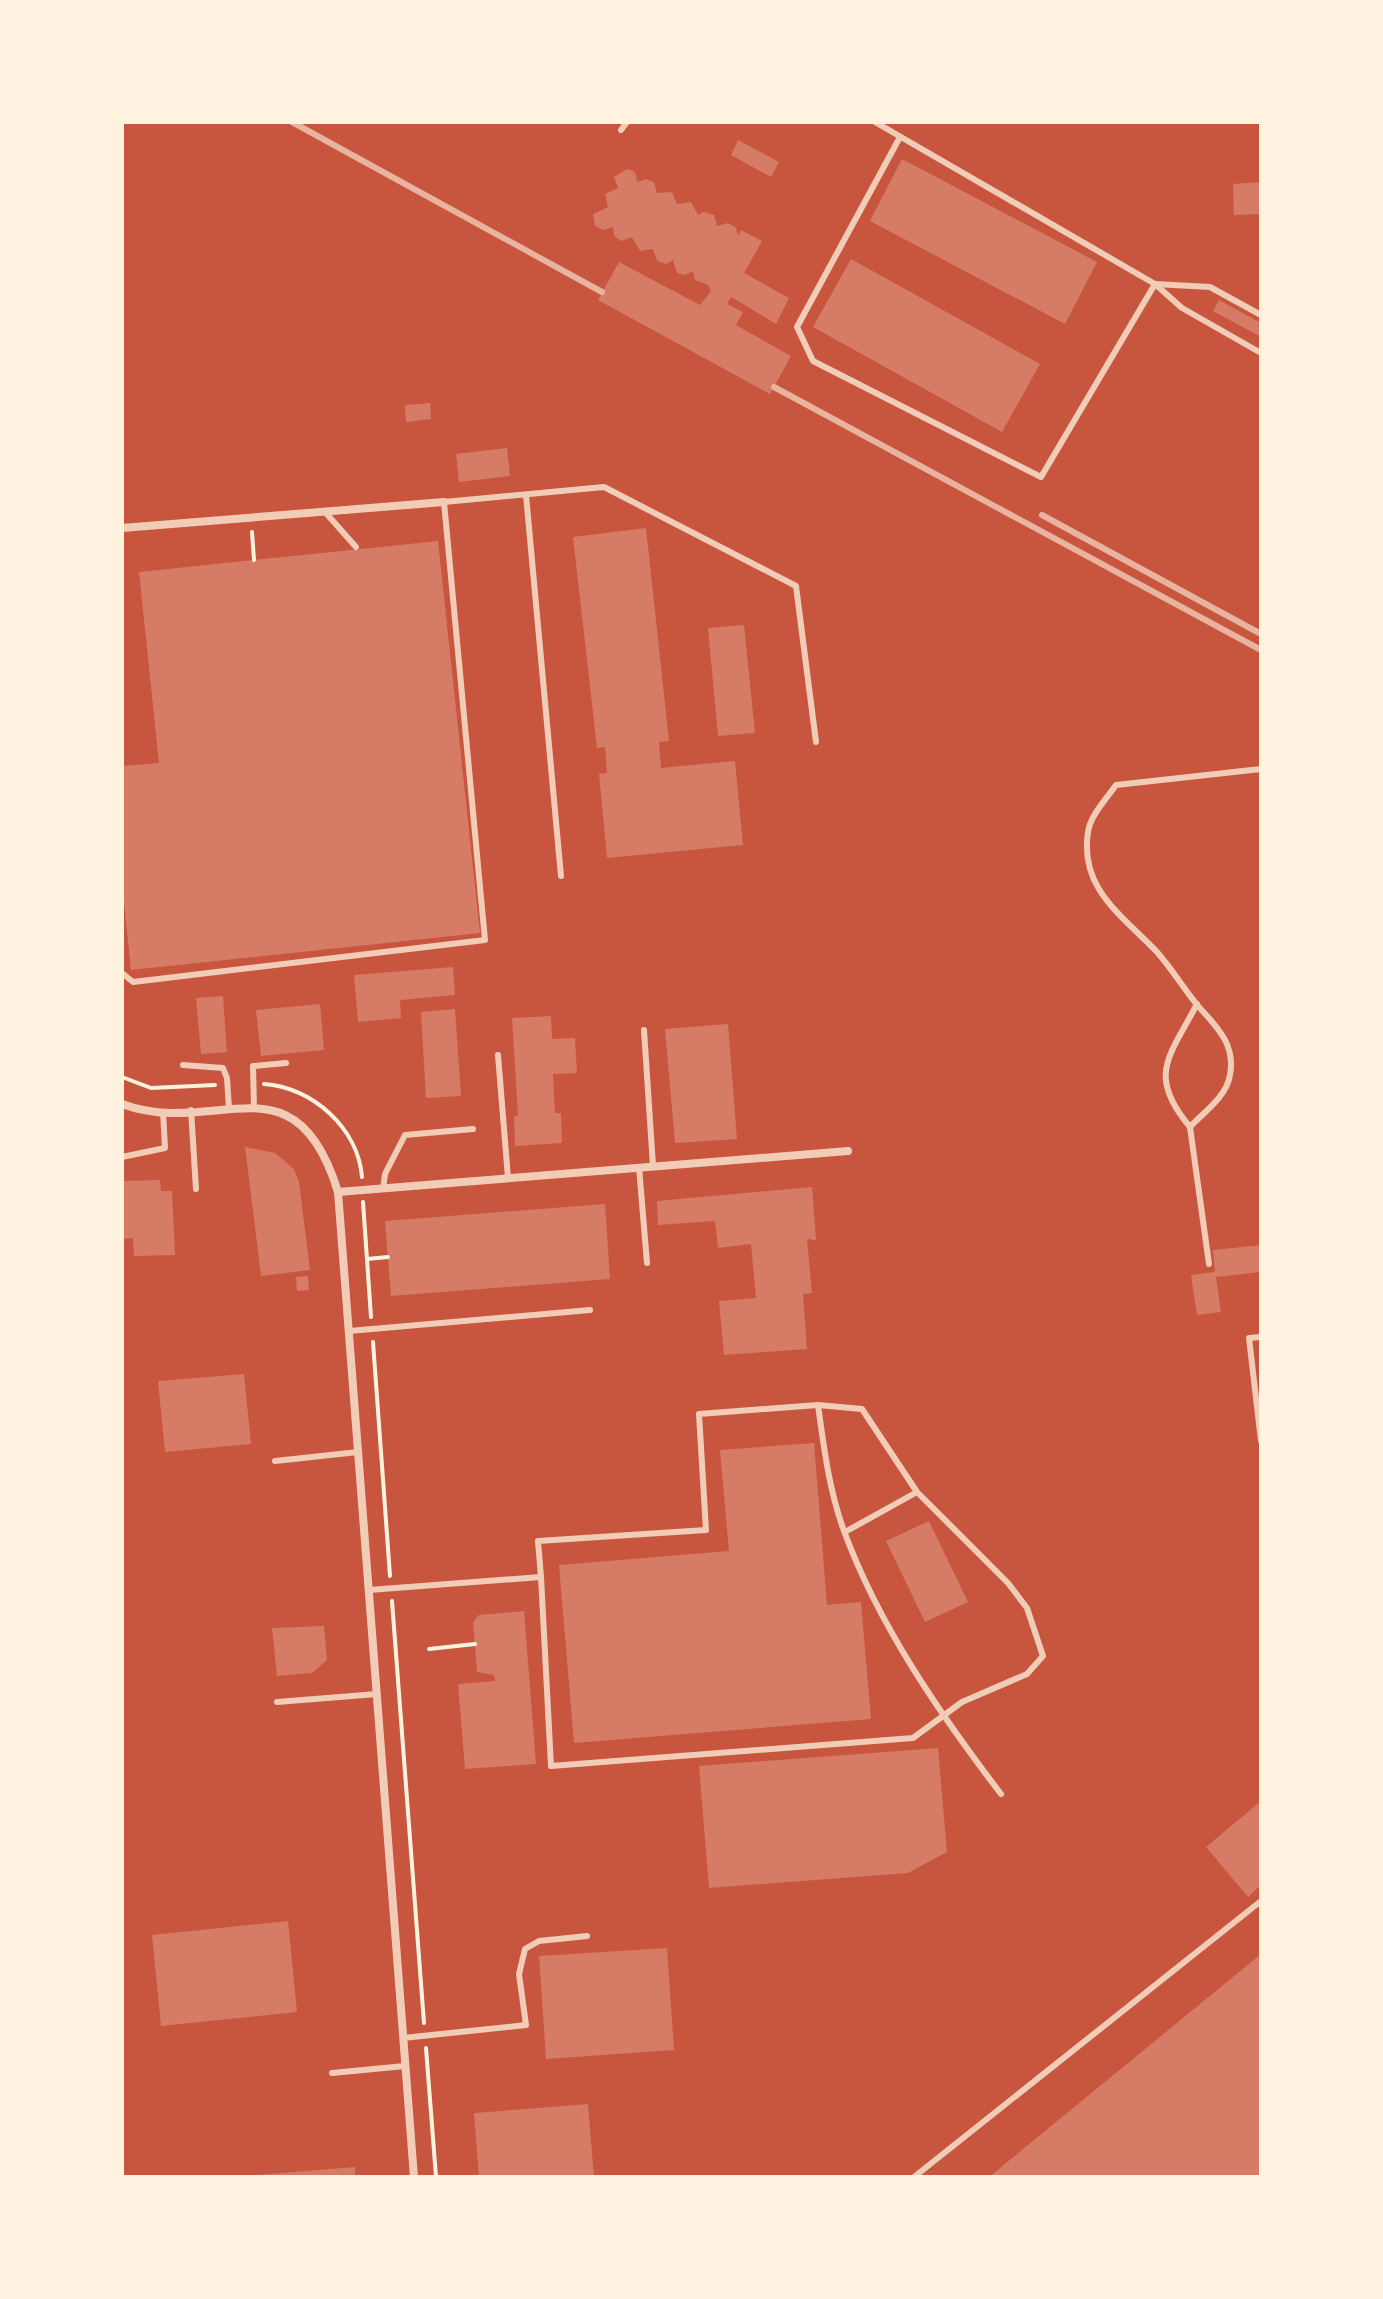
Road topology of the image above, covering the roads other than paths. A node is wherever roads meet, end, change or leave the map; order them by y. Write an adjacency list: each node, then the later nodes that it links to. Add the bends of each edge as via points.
1 (627, 122): 3 (lane)
2 (875, 122): 4 (lane)
3 (621, 130)
4 (900, 137): 5 (lane); 5 (lane, via 797,327 813,361 1041,477)
5 (1155, 284): 6 (lane, via 1210,287); 7 (lane, via 1182,308)
6 (1261, 315)
7 (1261, 353)
8 (526, 495): 9 (lane); 13 (lane, via 604,487 796,586); 15 (lane)
9 (444, 502): 10 (street); 16 (lane, via 485,940 133,982)
10 (325, 512): 11 (street); 12 (lane)
11 (122, 528)
12 (356, 547)
13 (816, 742)
14 (1261, 769): 17 (lane, via 1116,785 1088,828 1086,864 1097,888)
15 (561, 876)
16 (122, 973)
17 (1197, 1004): 27 (lane, via 1168,1059 1163,1082); 27 (lane, via 1224,1035 1230,1076 1219,1098)
18 (644, 1030): 31 (lane)
19 (498, 1055): 33 (lane)
20 (286, 1063): 23 (lane, via 253,1066)
21 (183, 1065): 24 (lane, via 223,1068)
22 (122, 1104): 26 (street)
23 (254, 1108): 24 (street); 36 (street, via 267,1107 296,1119 315,1138)
24 (229, 1109): 25 (street)
25 (191, 1110): 26 (street); 34 (lane)
26 (163, 1112): 30 (lane, via 165,1148)
27 (1190, 1127): 38 (lane)
28 (473, 1129): 35 (lane, via 405,1135)
29 (848, 1151): 31 (street)
30 (122, 1157)
31 (653, 1166): 32 (street)
32 (639, 1167): 33 (street); 37 (lane)
33 (508, 1178): 35 (street)
34 (196, 1189)
35 (383, 1189): 36 (street)
36 (338, 1192): 40 (street)
37 (647, 1263)
38 (1209, 1264)
39 (590, 1310): 40 (lane)
40 (349, 1331): 44 (street)
41 (1261, 1337): 43 (lane, via 1249,1338)
42 (818, 1405): 46 (lane, via 862,1409); 47 (lane, via 828,1474); 48 (lane, via 699,1414 706,1530 538,1541)
43 (1261, 1441)
44 (358, 1452): 45 (lane); 49 (street)
45 (275, 1461)
46 (917, 1492): 47 (lane); 52 (lane, via 1008,1583 1027,1608 1043,1656 1027,1674 962,1702)
47 (845, 1532): 52 (lane)
48 (541, 1577): 49 (lane); 52 (lane, via 551,1766 913,1738)
49 (369, 1590): 50 (street)
50 (377, 1694): 51 (lane); 56 (street)
51 (277, 1702)
52 (942, 1717): 53 (lane)
53 (1001, 1794)
54 (1261, 1901): 60 (lane)
55 (587, 1936): 56 (lane, via 539,1941 525,1949 519,1974 526,2025)
56 (403, 2038): 57 (street)
57 (405, 2066): 58 (lane); 59 (street)
58 (332, 2073)
59 (414, 2177)
60 (914, 2177)

